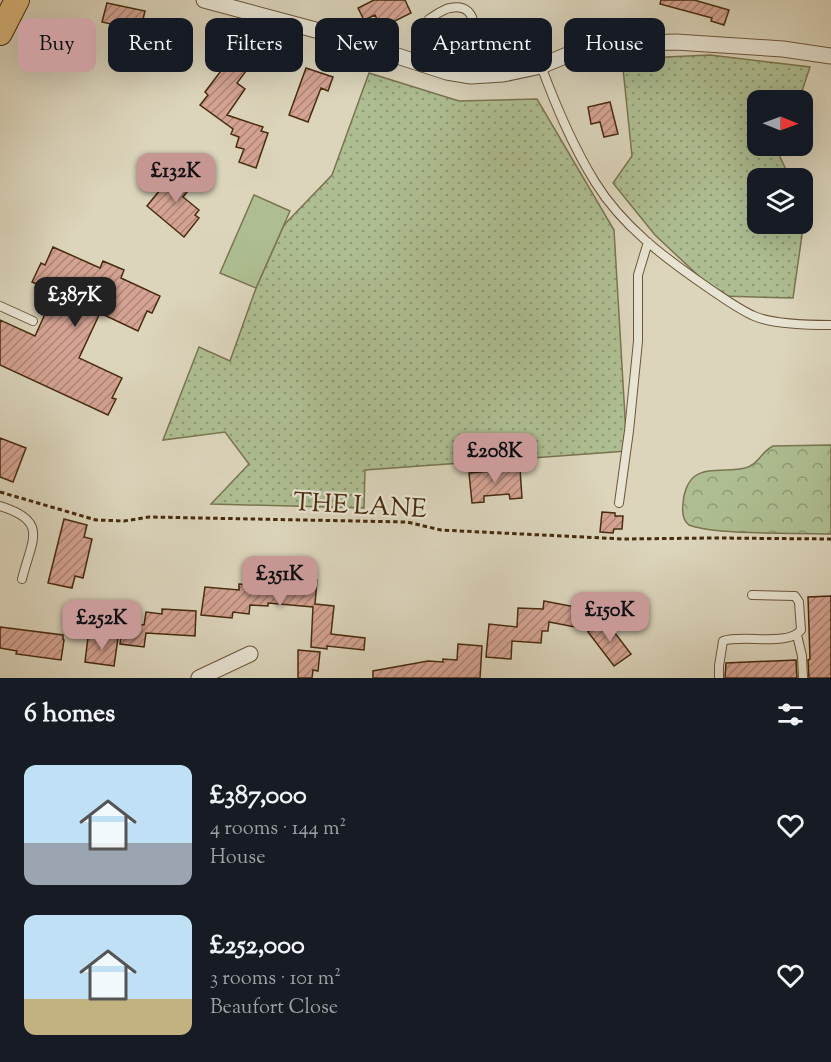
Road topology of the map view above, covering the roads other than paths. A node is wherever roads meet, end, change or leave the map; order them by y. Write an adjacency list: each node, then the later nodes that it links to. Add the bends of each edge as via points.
1 (17, 0): 5 (main road)
2 (204, 0): 11 (street)
3 (431, 18): 4 (lane, via 457,7)
4 (473, 18)
5 (0, 33)
6 (831, 56): 7 (street, via 665,42 591,45)
7 (552, 61)
8 (472, 72): 11 (lane)
9 (512, 72): 11 (street)
10 (543, 72): 12 (lane, via 564,127 596,183 620,216)
11 (471, 76)
12 (648, 242): 15 (lane, via 720,296 755,316 804,325); 16 (lane, via 638,275 638,341)
13 (0, 306): 14 (lane)
14 (33, 321)
15 (831, 325)
16 (619, 503)
17 (0, 506): 18 (lane, via 19,512 34,532)
18 (22, 579)
19 (752, 595): 20 (lane, via 795,596 801,621)
20 (797, 635): 23 (lane, via 723,641); 24 (lane)
21 (250, 654): 22 (street)
22 (199, 678)
23 (719, 678)
24 (803, 678)

